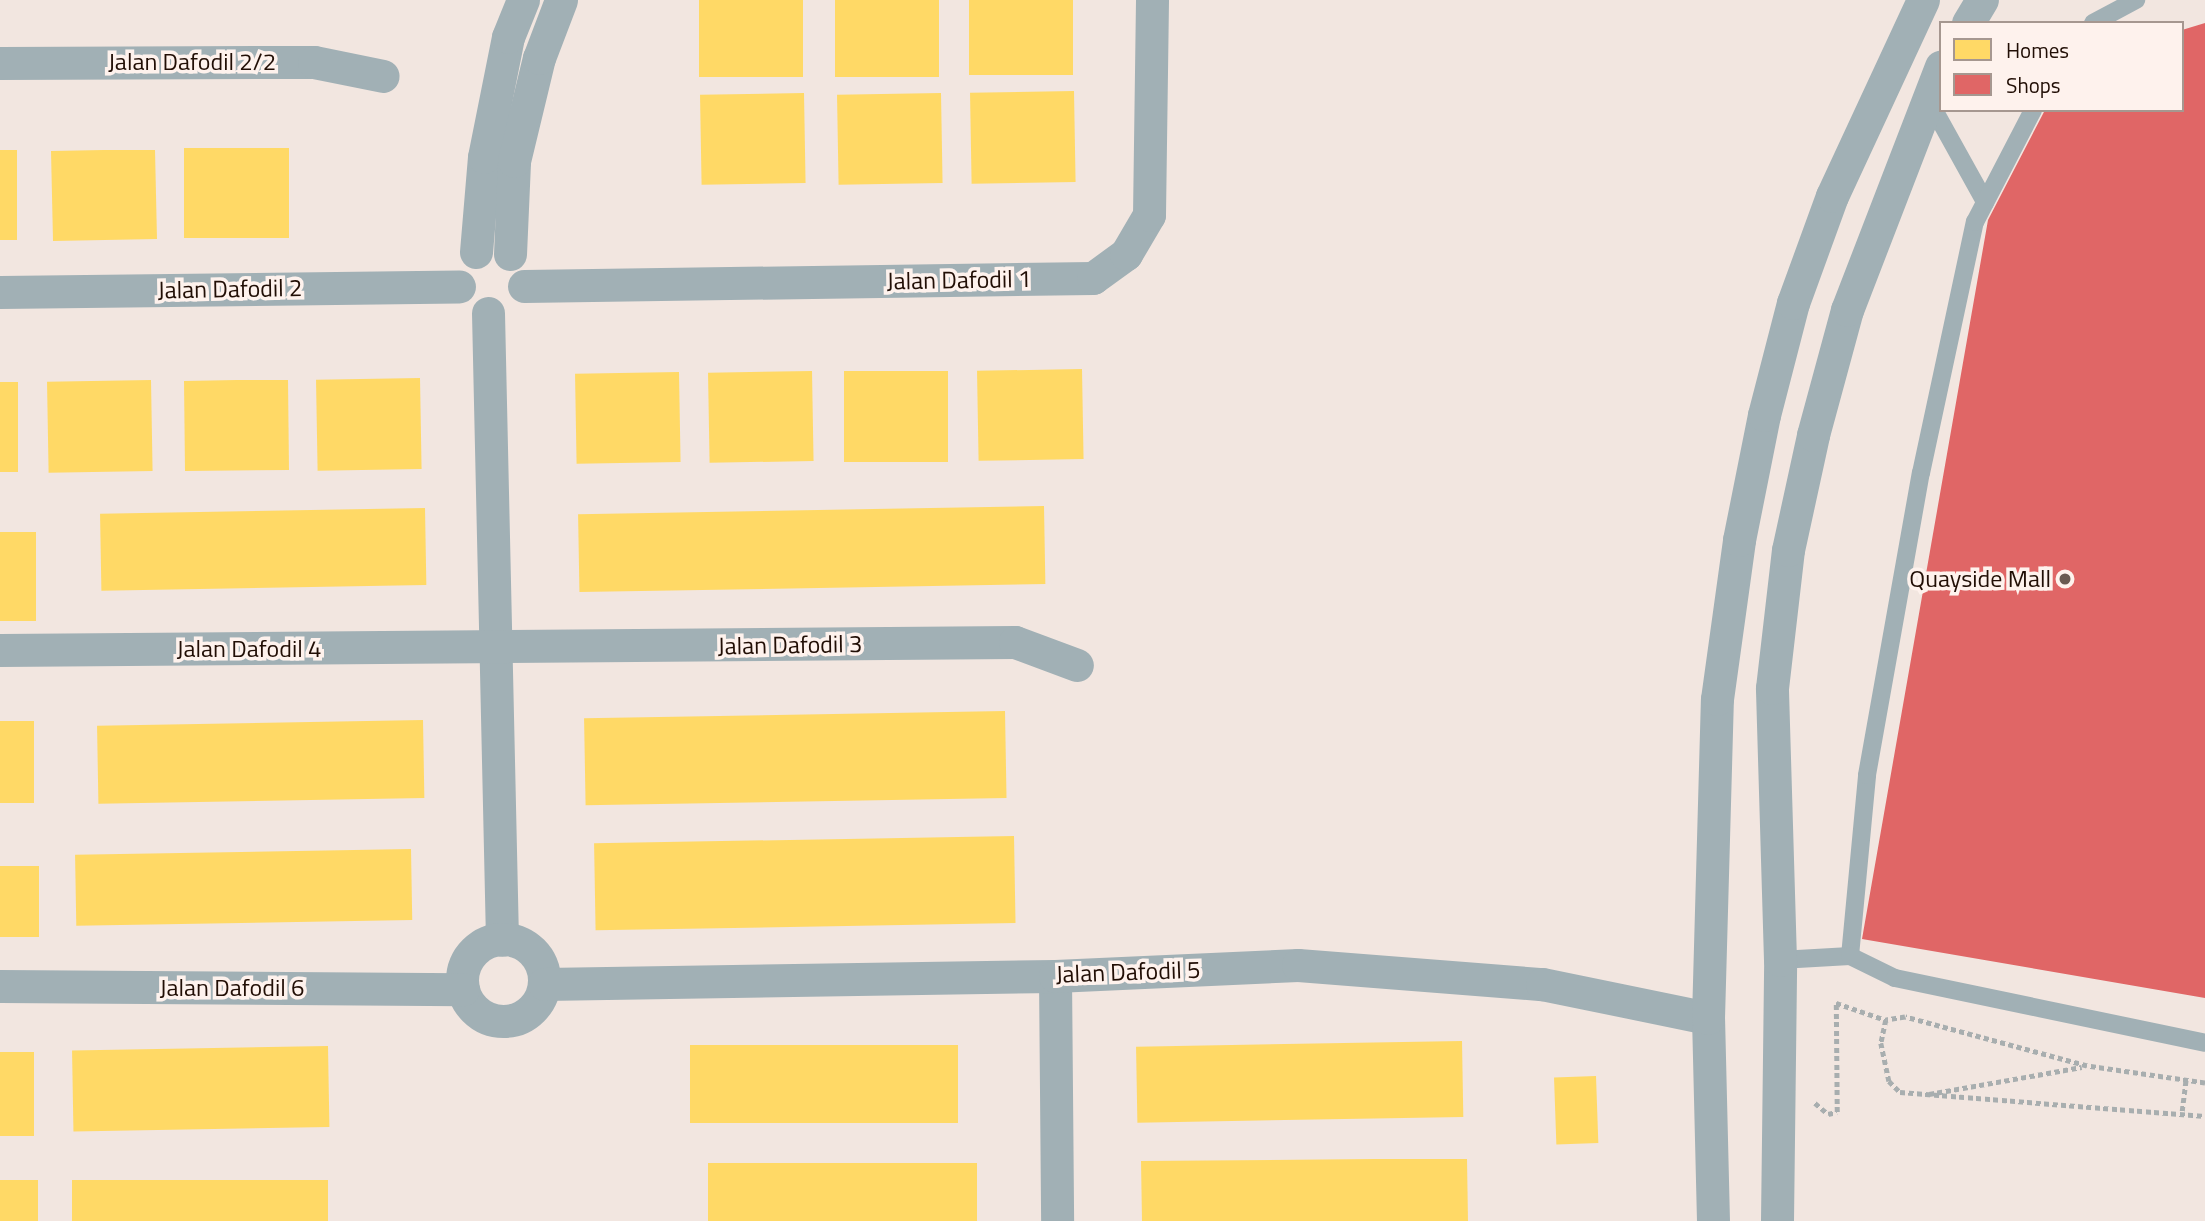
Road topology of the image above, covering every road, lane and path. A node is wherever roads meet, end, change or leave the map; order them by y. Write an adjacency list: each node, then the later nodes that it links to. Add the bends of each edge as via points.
1 (523, 0): 15 (street, via 508,37 484,157)
2 (561, 0): 16 (street, via 538,58 514,161)
3 (1152, 0): 18 (street, Jalan Dafodil 1, via 1149,215 1126,254 1093,278)
4 (1923, 0): 31 (street, via 1832,196 1793,303 1764,415 1739,540 1717,699)
5 (1982, 0): 7 (street)
6 (2136, 0): 8 (lane)
7 (1969, 21)
8 (2097, 21)
9 (0, 63): 11 (street, Jalan Dafodil 2/2, via 314,62)
10 (1939, 72): 12 (street)
11 (383, 76)
12 (1928, 99): 14 (lane); 26 (street, via 1847,310 1788,550 1772,688)
13 (2033, 112): 14 (lane)
14 (1985, 202): 25 (lane, via 1975,222 1921,473 1867,775)
15 (476, 252): 16 (street, via 487,249); 17 (street, via 460,273)
16 (510, 254): 18 (street, via 523,273)
17 (459, 286): 19 (street, Jalan Dafodil 2); 20 (street, via 469,304)
18 (524, 286): 20 (street, via 507,309)
19 (0, 292)
20 (488, 313): 21 (street)
21 (497, 648): 22 (street, Jalan Dafodil 4); 23 (street, Jalan Dafodil 3, via 1015,642); 24 (street)
22 (0, 650)
23 (1077, 665)
24 (502, 940): 28 (street, via 530,949 541,965); 30 (street, via 474,951 464,969)
25 (1850, 956): 26 (lane); 33 (lane, via 1895,978)
26 (1780, 960): 43 (street)
27 (1055, 976): 28 (street, Jalan Dafodil 5); 31 (street, Jalan Dafodil 5, via 1298,965 1542,984); 41 (street)
28 (544, 984): 30 (street, via 536,1005 506,1021 474,1009)
29 (0, 986): 30 (street, Jalan Dafodil 6)
30 (463, 989)
31 (1708, 1018): 42 (street)
32 (1886, 1020): 34 (path, via 1905,1017); 37 (path, via 1881,1043 1889,1081 1900,1092); 38 (path, via 1836,1003 1837,1112 1828,1114)
33 (2205, 1043)
34 (2087, 1066): 35 (path); 37 (path)
35 (2186, 1080): 36 (path); 39 (path)
36 (2205, 1083)
37 (1920, 1096): 39 (path)
38 (1813, 1097)
39 (2182, 1111): 40 (path)
40 (2205, 1116)
41 (1057, 1221)
42 (1713, 1221)
43 (1777, 1221)

